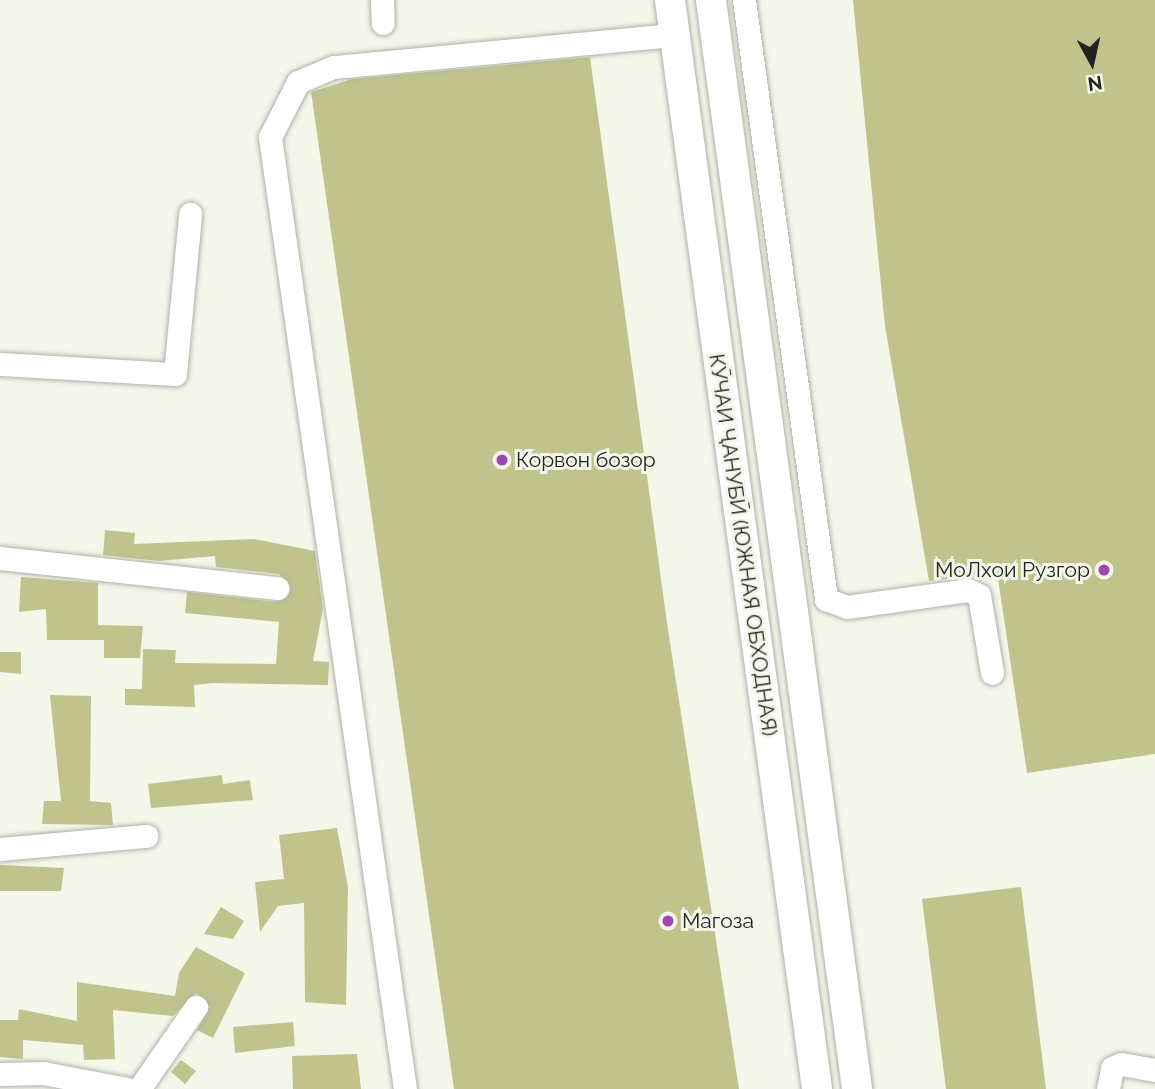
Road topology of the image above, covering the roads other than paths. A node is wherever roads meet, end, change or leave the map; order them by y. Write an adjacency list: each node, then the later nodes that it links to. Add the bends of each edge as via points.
1 (670, 0): 4 (main road, КӮЧАИ ҶАНУБӢ (ЮЖНАЯ ОБХОДНАЯ))
2 (711, 0): 19 (main road, КӮЧАИ ҶАНУБӢ (ЮЖНАЯ ОБХОДНАЯ))
3 (744, 0): 9 (street, via 826,599 847,607 968,590 979,596)
4 (674, 35): 17 (street, via 334,67 298,82 270,137); 18 (main road, КӮЧАИ ҶАНУБӢ (ЮЖНАЯ ОБХОДНАЯ))
5 (190, 214): 6 (street, via 175,374)
6 (0, 364)
7 (0, 558): 8 (street)
8 (277, 589)
9 (992, 673)
10 (146, 836): 11 (street)
11 (0, 849)
12 (196, 1007): 16 (street)
13 (1155, 1070): 20 (street, via 1121,1064 1112,1068)
14 (0, 1074): 15 (street, via 43,1073)
15 (127, 1089)
16 (139, 1089)
17 (405, 1089)
18 (817, 1089)
19 (857, 1089)
20 (1108, 1089)

